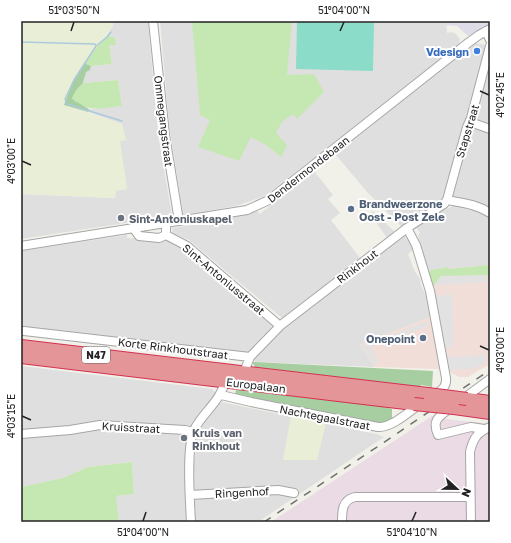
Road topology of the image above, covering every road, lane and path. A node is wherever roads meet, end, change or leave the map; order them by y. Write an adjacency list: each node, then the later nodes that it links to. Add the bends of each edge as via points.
1 (153, 21): 10 (street, Ommegangstraat, via 164,135)
2 (488, 30): 3 (street); 10 (street, Dendermondebaan, via 269,200 247,210)
3 (490, 40)
4 (490, 46): 5 (street, Stapstraat)
5 (488, 63): 6 (street, Stapstraat)
6 (470, 122): 7 (street); 8 (street, Stapstraat)
7 (490, 128)
8 (447, 200): 9 (street, via 471,204); 13 (street, Rinkhout, via 440,208)
9 (490, 213)
10 (179, 220): 11 (street, Dendermondebaan)
11 (166, 223): 12 (street, Dendermondebaan); 14 (street)
12 (134, 228): 14 (street, via 138,236 159,238); 15 (street, Dendermondebaan)
13 (407, 228): 16 (street, Rinkhout); 24 (street, Nachtegaalstraat, via 416,246 430,291 446,378 444,388 383,427)
14 (166, 235): 16 (street, Sint-Antoniusstraat, via 187,246)
15 (21, 246)
16 (280, 326): 20 (street, Rinkhout)
17 (24, 331): 20 (street, Korte Rinkhoutstraat)
18 (21, 346): 21 (highway, Europalaan / N47)
19 (21, 357): 23 (highway, Europalaan / N47)
20 (250, 357): 21 (street, Rinkhout)
21 (244, 372): 25 (highway, Europalaan / N47, bridge)
22 (490, 379): 27 (street, via 441,415 435,425 438,435 471,427)
23 (225, 381): 24 (street); 26 (highway, Europalaan / N47, bridge)
24 (221, 395): 28 (street)
25 (490, 402)
26 (490, 413)
27 (487, 428): 32 (street, via 474,437 470,452)
28 (193, 432): 29 (street, Kruisstraat, via 100,425); 31 (street, via 190,452)
29 (21, 434)
30 (294, 492): 31 (street, Ringenhof, via 278,490)
31 (190, 495): 33 (street)
32 (470, 497): 34 (street, via 354,497 344,503); 35 (street)
33 (191, 522)
34 (342, 522)
35 (470, 522)

